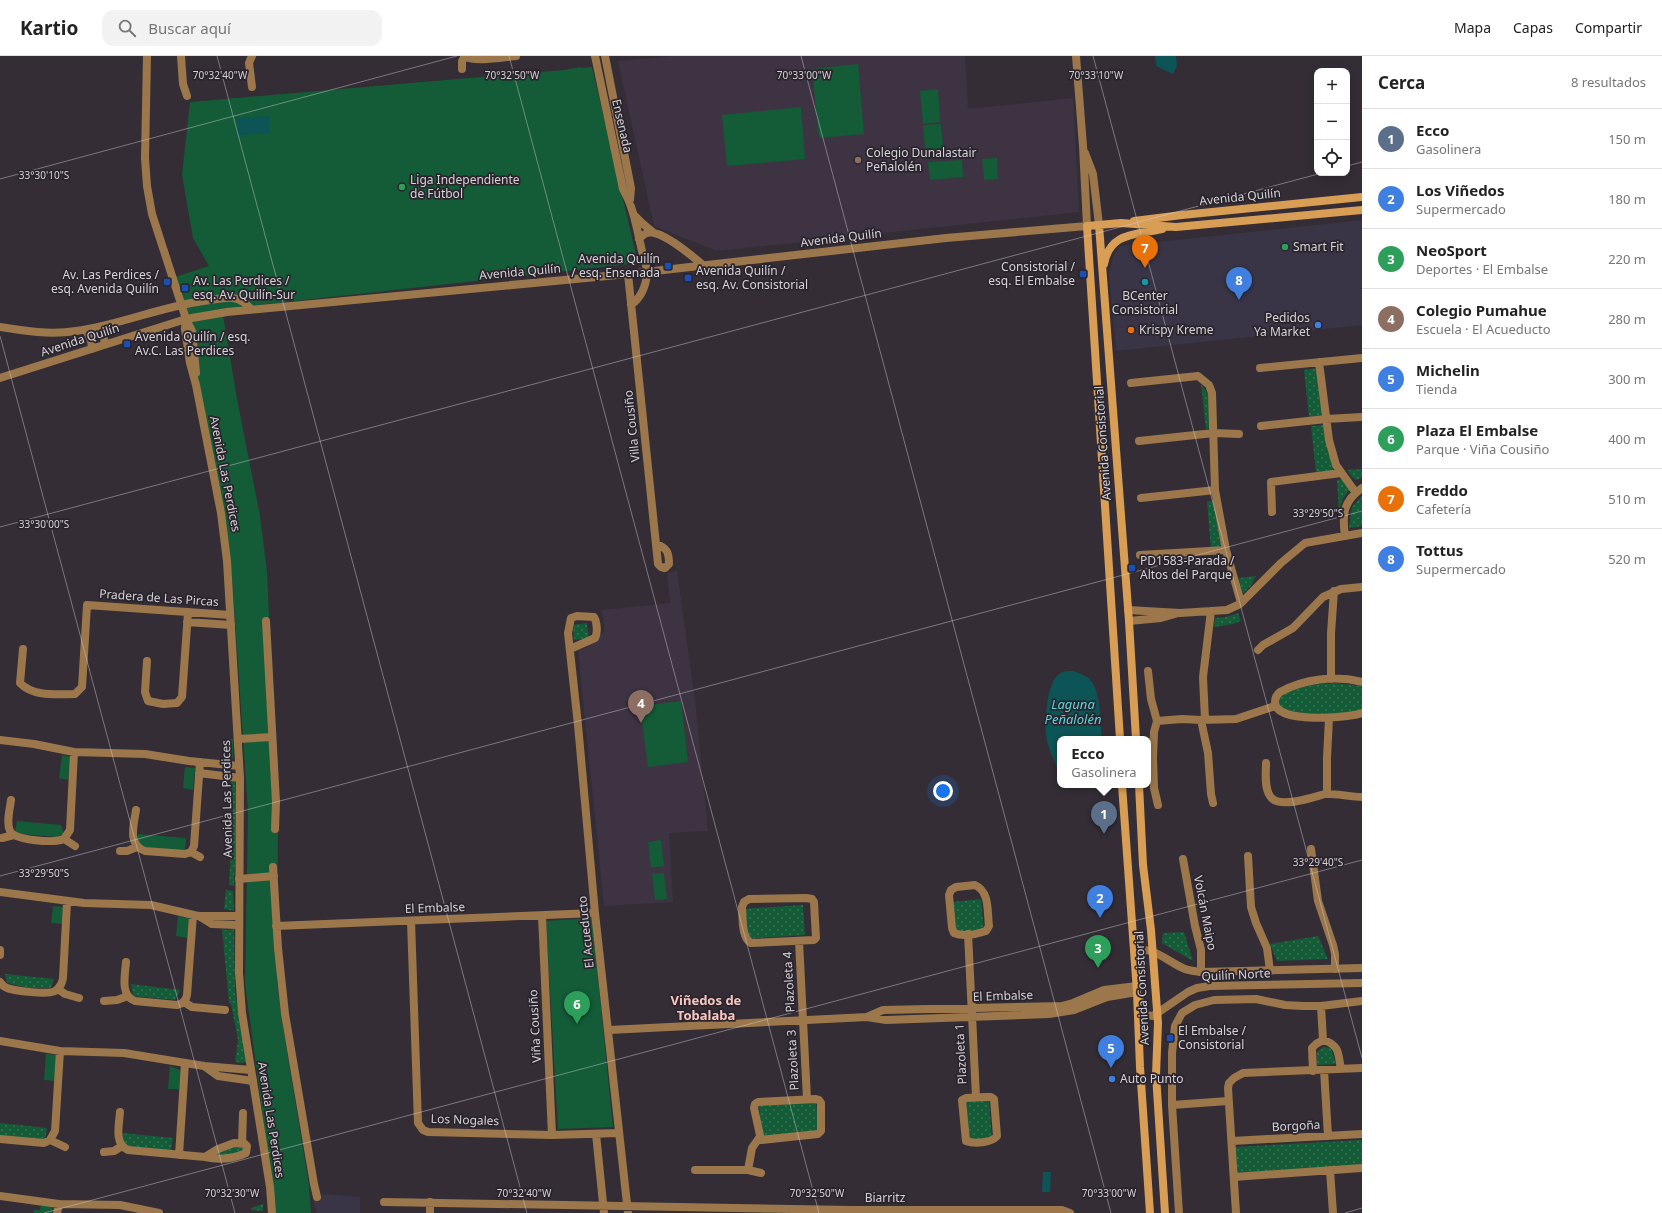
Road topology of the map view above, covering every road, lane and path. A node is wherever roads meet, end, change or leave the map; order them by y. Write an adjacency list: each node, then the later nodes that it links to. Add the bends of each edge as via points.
1 (148, 56): 30 (street, Avenida Las Perdices, via 145,158 147,186 152,214)
2 (181, 56): 12 (street, via 183,84)
3 (252, 56): 11 (street, via 249,63)
4 (465, 56): 9 (street, via 470,59); 10 (street)
5 (512, 56): 9 (street)
6 (595, 56): 14 (street, Ensenada)
7 (605, 56): 13 (street, Ensenada)
8 (1076, 56): 15 (street, Avenida Consistorial)
9 (480, 58)
10 (462, 69)
11 (252, 87)
12 (187, 96)
13 (614, 102): 14 (street); 17 (street, Ensenada, via 631,188)
14 (604, 103): 17 (street, Ensenada, via 623,188)
15 (1083, 146): 21 (street, Avenida Consistorial, via 1093,174); 22 (street, Avenida Consistorial)
16 (1362, 197): 20 (main road, Avenida Quilín)
17 (630, 200): 19 (street, Ensenada)
18 (1362, 210): 23 (main road, Avenida Quilín)
19 (634, 215): 24 (street); 25 (street, Ensenada)
20 (1121, 223): 21 (main road, Avenida Quilín); 23 (main road, Avenida Quilín)
21 (1099, 225): 22 (main road, Avenida Quilín); 28 (main road, Avenida Consistorial)
22 (1087, 226): 26 (street, Avenida Quilín, via 946,238); 44 (main road, Avenida Consistorial)
23 (1176, 226): 28 (main road, via 1117,240 1106,254)
24 (655, 233): 25 (street, via 645,234); 26 (street, via 676,244)
25 (639, 239): 27 (street, Ensenada)
26 (703, 265): 27 (street, Avenida Quilín)
27 (647, 271): 29 (street, Avenida Quilín); 31 (street, via 643,293)
28 (1102, 272): 45 (main road, Avenida Consistorial)
29 (628, 274): 31 (street, Villa Cousiño); 32 (street, Avenida Quilín)
30 (181, 304): 32 (street, via 233,298); 33 (street, Avenida Las Perdices); 34 (street)
31 (632, 305): 61 (street, Villa Cousiño)
32 (251, 309): 33 (street, Avenida Quilín)
33 (186, 319): 37 (street, Avenida Quilín); 71 (street, Avenida Las Perdices, via 193,335 196,385 221,513)
34 (103, 326): 36 (street); 37 (street)
35 (0, 327): 36 (street, via 51,333)
36 (86, 330): 38 (street)
37 (106, 344): 38 (street, Avenida Quilín)
38 (92, 349): 42 (street, Avenida Quilín)
39 (1362, 358): 40 (street)
40 (1319, 362): 41 (street); 47 (street)
41 (1260, 368)
42 (0, 378)
43 (1131, 383): 51 (street, via 1198,376 1209,386 1212,393)
44 (1098, 386): 45 (main road); 50 (main road, Avenida Consistorial)
45 (1111, 386): 49 (main road, Avenida Consistorial)
46 (1362, 417): 47 (street)
47 (1326, 419): 48 (street); 54 (street, via 1334,459)
48 (1261, 426)
49 (1114, 427): 50 (main road, via 1107,424); 67 (main road, Avenida Consistorial)
50 (1100, 428): 88 (main road, Avenida Consistorial)
51 (1214, 433): 52 (street); 53 (street); 55 (street)
52 (1239, 434)
53 (1139, 440)
54 (1341, 473): 56 (street); 58 (street, via 1271,482)
55 (1216, 490): 57 (street); 62 (street)
56 (1359, 491): 60 (street, via 1347,504 1343,519)
57 (1141, 498)
58 (1272, 512)
59 (1362, 533): 60 (street)
60 (1344, 536): 66 (street, via 1305,543)
61 (656, 544)
62 (1226, 550): 63 (street); 66 (street)
63 (1140, 555)
64 (1362, 587): 65 (street, via 1350,587)
65 (1334, 592): 78 (street, via 1319,600 1293,628); 81 (street)
66 (1241, 603): 68 (street, via 1227,610)
67 (1128, 610): 70 (street); 72 (main road, Avenida Consistorial)
68 (1212, 611): 70 (street); 86 (street, via 1203,677)
69 (188, 612): 71 (street, Pradera de Las Pircas); 74 (street); 76 (street, Pradera de Las Pircas, via 87,605 82,687 75,694 52,694 26,689 20,683)
70 (1180, 613): 72 (street, via 1161,618)
71 (230, 614): 75 (street, Avenida Las Perdices)
72 (1129, 620): 89 (main road, Avenida Consistorial)
73 (266, 621): 92 (street)
74 (187, 622): 75 (street, Pradera de Las Pircas); 79 (street, via 182,697 177,703 148,701 145,692)
75 (231, 625): 93 (street, Avenida Las Perdices)
76 (23, 648)
77 (570, 649): 77 (street, El Acueducto, via 595,638 597,627 594,617 572,618 568,633); 126 (street, El Acueducto)
78 (1258, 650)
79 (147, 660)
80 (1148, 671): 87 (street, via 1151,699)
81 (1331, 678): 82 (street); 83 (street, via 1284,690 1276,695)
82 (1362, 682)
83 (1275, 706): 85 (street, via 1290,714); 86 (street, via 1236,719)
84 (1362, 713): 85 (street)
85 (1329, 718): 103 (street)
86 (1203, 720): 87 (street); 106 (street)
87 (1157, 721): 107 (street, via 1153,762 1154,788)
88 (1119, 725): 89 (main road, via 1127,719); 90 (main road, Avenida Consistorial)
89 (1135, 725): 91 (main road, Avenida Consistorial)
90 (1120, 736)
91 (1136, 736)
92 (272, 737): 93 (street); 109 (street)
93 (238, 739): 98 (street, Avenida Las Perdices)
94 (0, 740): 95 (street)
95 (74, 752): 96 (street, via 145,754); 112 (street, via 70,830)
96 (200, 762): 98 (street); 99 (street)
97 (1266, 763): 103 (street, via 1268,790 1274,800 1300,801)
98 (239, 766): 100 (street, Avenida Las Perdices)
99 (199, 773): 100 (street); 117 (street, via 194,846)
100 (240, 778): 123 (street, Avenida Las Perdices)
101 (1122, 788): 136 (main road, Avenida Consistorial)
102 (1139, 788): 137 (main road, Avenida Consistorial)
103 (1327, 794): 104 (street)
104 (1362, 797)
105 (10, 800): 110 (street, via 9,827)
106 (1213, 803)
107 (1158, 805)
108 (136, 810): 114 (street, via 133,836)
109 (275, 829)
110 (14, 835): 111 (street); 112 (street, via 55,841)
111 (2, 838)
112 (64, 839): 113 (street)
113 (75, 846)
114 (137, 847): 116 (street); 117 (street, via 145,851 185,854)
115 (1311, 849): 141 (street, via 1318,902 1335,954)
116 (120, 851)
117 (191, 852): 119 (street)
118 (1248, 856): 142 (street, via 1252,907 1267,948)
119 (200, 857)
120 (1183, 859): 143 (street, Volcán Maipo, via 1201,950)
121 (273, 866): 122 (street)
122 (274, 876): 123 (street); 132 (street)
123 (239, 879): 128 (street, Avenida Las Perdices)
124 (0, 892): 125 (street)
125 (67, 902): 127 (street, via 151,905); 146 (street, via 63,978)
126 (595, 913): 129 (street, El Embalse); 158 (street, El Acueducto)
127 (195, 916): 128 (street); 131 (street, via 212,924); 152 (street, via 187,995)
128 (239, 916): 131 (street, Avenida Las Perdices)
129 (542, 916): 130 (street, El Embalse); 179 (street, Viña Cousiño)
130 (411, 922): 132 (street, El Embalse); 179 (street, Los Nogales, via 418,1123 428,1132)
131 (238, 926): 166 (street, Avenida Las Perdices, via 240,993)
132 (276, 926): 198 (street, via 285,1014)
133 (968, 934): 133 (street, via 982,932 989,926 986,895 982,888 975,885 956,887 949,895 954,933); 155 (street, Plazoleta 1)
134 (799, 941): 134 (street, via 811,941 816,938 812,899 749,899 744,902 744,935 751,944); 157 (street, Plazoleta 4)
135 (0, 950): 138 (street)
136 (1134, 952): 137 (street, Quilín Norte, via 1142,949); 147 (main road, Avenida Consistorial)
137 (1153, 952): 143 (street, Quilín Norte, via 1184,969); 156 (main road, Avenida Consistorial)
138 (0, 955)
139 (126, 962): 148 (street, via 125,990)
140 (1362, 968): 141 (street, Quilín Norte)
141 (1335, 969): 142 (street, Quilín Norte)
142 (1270, 971): 143 (street, Quilín Norte)
143 (1201, 972)
144 (1362, 983): 156 (street, Quilín Norte, via 1210,986 1197,988)
145 (1, 984): 146 (street, via 10,989 49,993)
146 (58, 989): 149 (street)
147 (1137, 989): 155 (street, El Embalse, via 1104,990 1062,1006); 156 (street, via 1142,1013 1149,1016); 214 (main road, Avenida Consistorial)
148 (128, 996): 150 (street); 152 (street, via 135,1001 177,1005)
149 (79, 998)
150 (104, 1001)
151 (1362, 1001): 153 (street)
152 (184, 1002): 154 (street, via 192,1007)
153 (1321, 1006): 159 (street); 173 (street, via 1286,1005 1256,999 1214,1000 1182,1013 1175,1026 1172,1053)
154 (225, 1010)
155 (972, 1013): 157 (street, El Embalse, via 883,1010 867,1018); 170 (street, Plazoleta 1)
156 (1157, 1014): 215 (main road, Avenida Consistorial, via 1156,1075)
157 (803, 1020): 158 (street, El Embalse); 171 (street, Plazoleta 3)
158 (609, 1030): 176 (street, El Acueducto)
159 (1323, 1040): 165 (street, via 1336,1046); 168 (street, via 1312,1048)
160 (0, 1042): 161 (street)
161 (60, 1051): 162 (street, via 124,1054); 183 (street, via 55,1131)
162 (185, 1063): 163 (street); 189 (street)
163 (204, 1066): 166 (street); 169 (street, via 218,1076)
164 (1362, 1068): 165 (street)
165 (1341, 1069): 167 (street)
166 (251, 1070): 169 (street, Avenida Las Perdices)
167 (1324, 1070): 168 (street); 180 (street)
168 (1313, 1071): 172 (street, via 1243,1073 1229,1083)
169 (253, 1081): 210 (street, Avenida Las Perdices)
170 (976, 1097): 170 (street, via 962,1100 966,1141 995,1139 997,1136 994,1099)
171 (807, 1099): 181 (street, via 755,1104); 181 (street, via 816,1099 821,1103 821,1131 818,1134 766,1141)
172 (1228, 1101): 173 (street); 184 (street)
173 (1172, 1105): 216 (street)
174 (120, 1112): 186 (street, via 118,1138)
175 (243, 1113): 185 (street)
176 (619, 1133): 177 (street, Los Nogales); 203 (street, El Acueducto)
177 (596, 1134): 179 (street, Los Nogales); 204 (street)
178 (1362, 1134): 180 (street, Borgoña)
179 (552, 1135)
180 (1328, 1136): 184 (street, Borgoña)
181 (759, 1138): 193 (street, via 752,1148)
182 (0, 1139): 183 (street, via 40,1143)
183 (50, 1140): 187 (street)
184 (1232, 1141): 196 (street)
185 (242, 1144): 190 (street, via 234,1143); 190 (street, via 247,1146 246,1153 216,1160)
186 (122, 1146): 188 (street, via 114,1151); 189 (street, via 132,1151)
187 (65, 1147)
188 (104, 1152)
189 (179, 1155): 190 (street)
190 (205, 1157)
191 (1362, 1168): 194 (street)
192 (695, 1170): 193 (street)
193 (748, 1170): 195 (street)
194 (1330, 1170): 196 (street); 218 (street)
195 (761, 1173)
196 (1234, 1178): 217 (street)
197 (0, 1196): 201 (street)
198 (317, 1197)
199 (384, 1202): 200 (street, Biarritz)
200 (430, 1202): 202 (street, Biarritz); 211 (street)
201 (59, 1204): 208 (street); 209 (street, via 120,1205)
202 (536, 1204): 204 (street, Biarritz); 212 (street)
203 (627, 1209): 204 (street, Biarritz); 205 (street, Biarritz)
204 (603, 1210)
205 (744, 1211): 206 (street, Biarritz)
206 (852, 1211): 207 (street, Biarritz)
207 (957, 1211): 213 (street, Biarritz, via 1062,1210)
208 (57, 1213)
209 (159, 1213)
210 (272, 1213)
211 (430, 1213)
212 (536, 1213)
213 (1070, 1213)
214 (1150, 1213)
215 (1165, 1213)
216 (1179, 1213)
217 (1236, 1213)
218 (1333, 1213)

